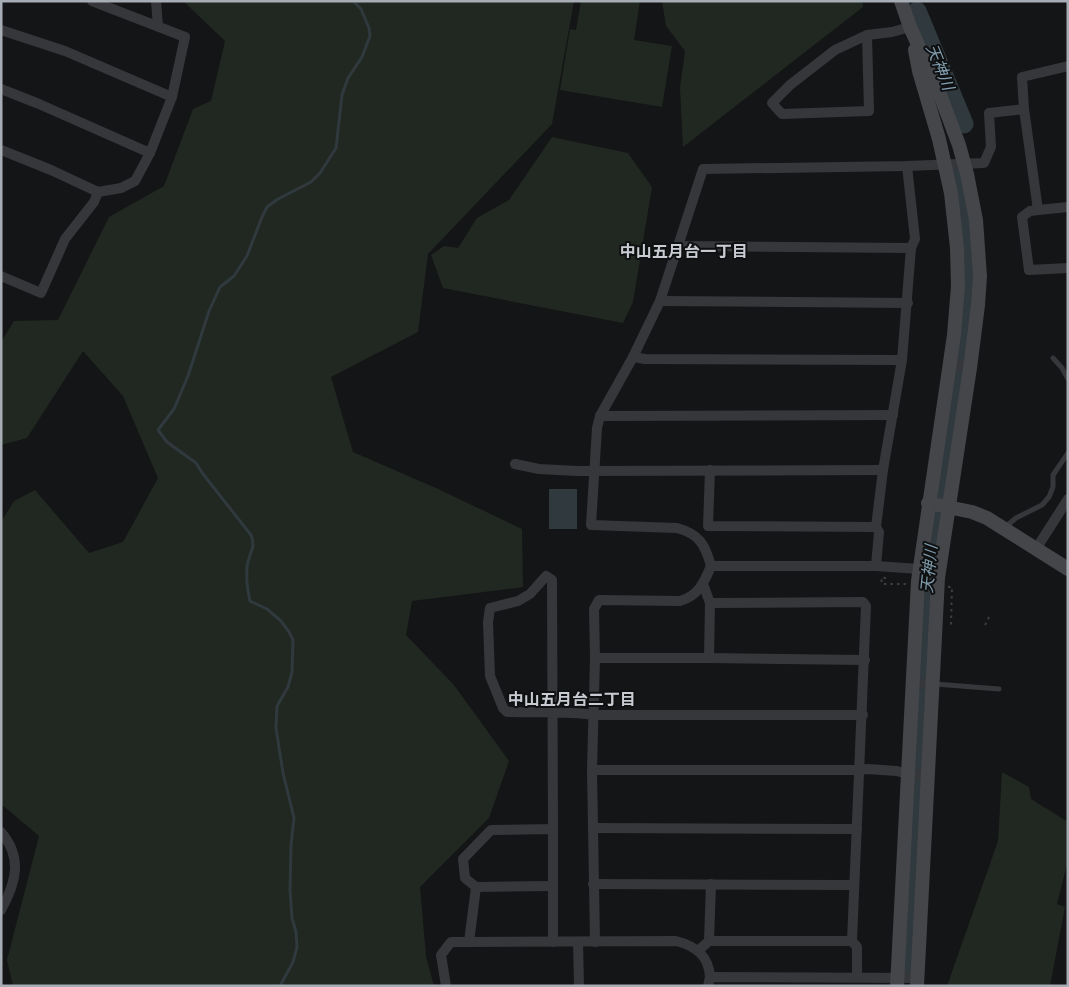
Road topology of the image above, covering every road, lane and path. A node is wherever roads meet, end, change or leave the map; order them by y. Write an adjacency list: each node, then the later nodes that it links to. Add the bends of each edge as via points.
1 (92, 1): 4 (street)
2 (156, 1): 4 (street)
3 (901, 1): 5 (street)
4 (158, 26): 10 (street, via 184,37)
5 (910, 27): 7 (street); 14 (street, via 936,84); 15 (street)
6 (1, 30): 10 (street, via 65,51)
7 (867, 35): 7 (street, via 869,111 782,114 772,103 835,50)
8 (1068, 66): 11 (street, via 1022,77)
9 (1, 90): 13 (street)
10 (172, 97): 13 (street)
11 (1024, 109): 14 (street, via 989,113 991,148 984,163); 19 (street)
12 (1, 150): 17 (street)
13 (150, 153): 17 (street, via 135,181 121,188)
14 (964, 164): 15 (street); 30 (street, via 976,220 980,276)
15 (944, 165): 16 (street); 29 (street, via 957,248 957,296)
16 (907, 166): 20 (street, via 703,169); 21 (street, via 915,239)
17 (98, 192): 23 (street, via 65,239 41,293)
18 (1068, 207): 19 (street)
19 (1038, 210): 22 (street, via 1022,217 1029,270)
20 (678, 246): 21 (street); 24 (street)
21 (911, 248): 25 (street)
22 (1068, 268)
23 (1, 276)
24 (660, 301): 25 (street); 26 (street)
25 (908, 303): 28 (street)
26 (633, 357): 28 (street); 33 (street)
27 (1053, 358): 31 (lane)
28 (902, 360): 32 (street)
29 (950, 364): 30 (street); 40 (street)
30 (970, 368): 40 (street)
31 (1068, 378)
32 (893, 415): 33 (street); 37 (street)
33 (600, 416): 38 (street)
34 (1068, 453): 42 (lane, via 1054,475 1049,497 1042,505)
35 (514, 464): 38 (street, via 539,469)
36 (710, 470): 37 (street); 38 (street); 41 (street, via 708,526)
37 (883, 470): 41 (street)
38 (593, 471): 44 (street, via 591,526 677,528 690,532 702,543)
39 (1068, 499): 43 (street)
40 (938, 505): 42 (street, via 979,515); 46 (street); 59 (street, via 938,578)
41 (876, 528): 45 (street, via 879,532)
42 (1004, 528): 43 (street)
43 (1036, 549): 47 (street)
44 (712, 566): 45 (street); 49 (street)
45 (876, 566): 46 (street)
46 (919, 569): 59 (street)
47 (1068, 570)
48 (888, 578): 50 (path, via 881,578 882,584)
49 (703, 584): 52 (street); 56 (street, via 696,594 680,601 599,600 594,609)
50 (905, 584)
51 (952, 587): 55 (path)
52 (710, 602): 57 (street); 58 (street, via 863,602 866,606)
53 (990, 617): 54 (path)
54 (985, 625)
55 (951, 626)
56 (595, 658): 57 (street); 62 (street)
57 (709, 658): 58 (street)
58 (865, 660): 63 (street)
59 (922, 683): 60 (lane); 66 (street); 67 (street)
60 (999, 690)
61 (552, 713): 61 (street, via 552,580 546,576 530,594 518,601 490,608 488,665 499,699 507,712); 62 (street); 70 (street)
62 (593, 715): 63 (street); 64 (street)
63 (863, 715): 65 (street)
64 (592, 770): 65 (street); 68 (street)
65 (859, 770): 66 (street, via 897,770); 69 (street)
66 (907, 774): 67 (street); 87 (street)
67 (928, 775): 88 (street)
68 (593, 828): 69 (street); 72 (street)
69 (857, 828): 74 (street)
70 (553, 829): 75 (street); 76 (street, via 491,830 463,859 464,878)
71 (1, 832): 77 (street, via 15,854 16,874)
72 (593, 884): 73 (street); 83 (street)
73 (711, 884): 74 (street); 78 (street)
74 (854, 885): 79 (street)
75 (553, 886): 76 (street); 81 (street)
76 (476, 887): 80 (street)
77 (1, 910)
78 (709, 941): 79 (street); 84 (street)
79 (852, 941): 85 (street, via 857,947)
80 (469, 942): 81 (street); 89 (street, via 451,942 441,955)
81 (553, 942): 82 (street)
82 (578, 942): 83 (street); 90 (street)
83 (595, 942): 84 (street, via 676,941)
84 (699, 950): 86 (street, via 709,968)
85 (856, 978): 86 (street); 87 (street)
86 (709, 981)
87 (897, 982): 88 (street)
88 (917, 982)
89 (446, 986)
90 (579, 986)

